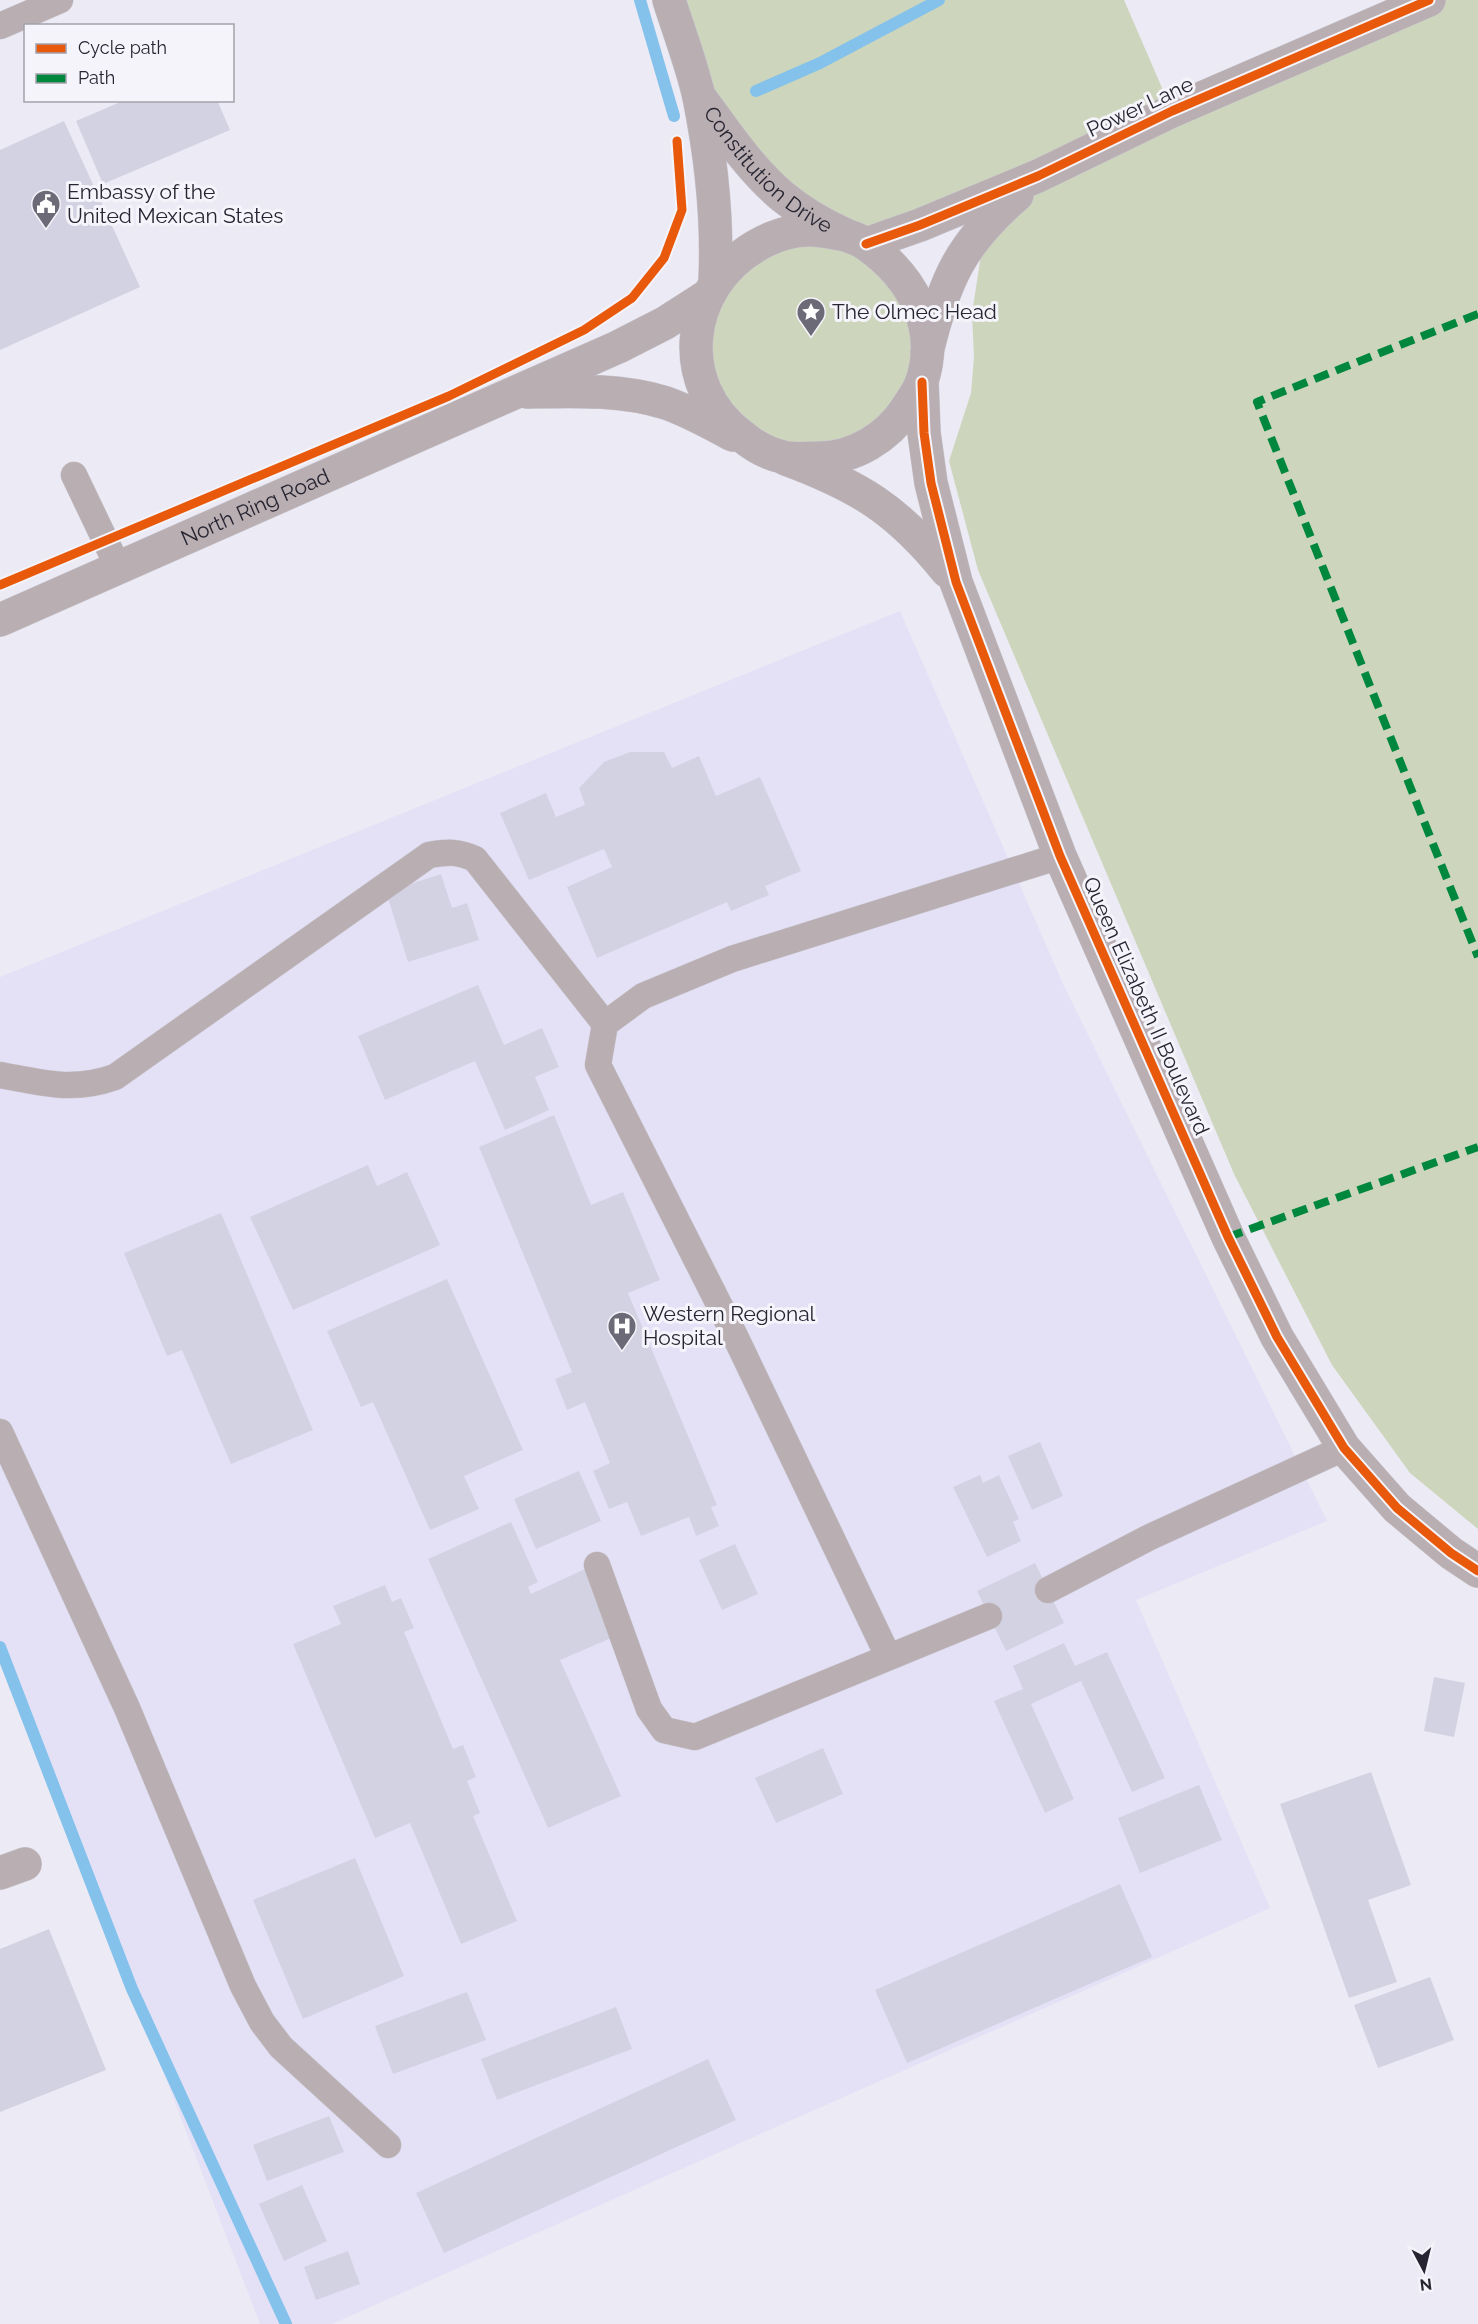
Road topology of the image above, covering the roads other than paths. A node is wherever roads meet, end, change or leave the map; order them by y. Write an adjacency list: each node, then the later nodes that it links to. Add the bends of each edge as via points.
1 (60, 0): 4 (lane)
2 (669, 0): 5 (street, Constitution Drive)
3 (1429, 0): 6 (street, Power Lane, via 1172,111)
4 (0, 26)
5 (699, 96): 7 (street, Constitution Drive, via 755,171 783,197); 8 (street, Constitution Drive, via 717,246)
6 (1038, 176): 7 (street, Power Lane, via 920,225); 9 (street, Power Lane, via 986,221 957,263 939,303)
7 (856, 239): 8 (street, via 808,230 770,237 737,257); 9 (street, Constitution Drive, via 907,280 923,315)
8 (711, 289): 10 (street, North Ring Road, via 665,323); 11 (street, via 698,325 696,359 707,396 729,426)
9 (924, 367): 11 (street, via 898,422 869,445 834,458); 14 (street, Queen Elizabeth II Boulevard, via 924,433 931,483)
10 (510, 393): 11 (street, North Ring Road, via 578,390 666,403); 13 (street, North Ring Road)
11 (770, 452): 14 (street, Queen Elizabeth II Boulevard, via 834,477 881,504 922,540)
12 (74, 475): 13 (lane)
13 (118, 567): 15 (street, North Ring Road)
14 (956, 582): 16 (street, Queen Elizabeth II Boulevard)
15 (0, 620)
16 (1060, 855): 17 (lane, via 732,959 643,996); 20 (street, Queen Elizabeth II Boulevard, via 1232,1247 1277,1337)
17 (605, 1024): 18 (lane, via 475,859 448,851 429,855 115,1077 92,1085 64,1087); 25 (lane, via 598,1065 734,1334)
18 (0, 1075)
19 (0, 1432): 26 (lane, via 127,1708 243,1986 262,2022 281,2047)
20 (1344, 1448): 22 (street, Queen Elizabeth II Boulevard, via 1397,1508); 23 (lane, via 1150,1537)
21 (597, 1566): 25 (lane, via 649,1709 664,1730 695,1737)
22 (1478, 1571)
23 (1048, 1590)
24 (989, 1616): 25 (lane)
25 (888, 1656)
26 (388, 2145)

